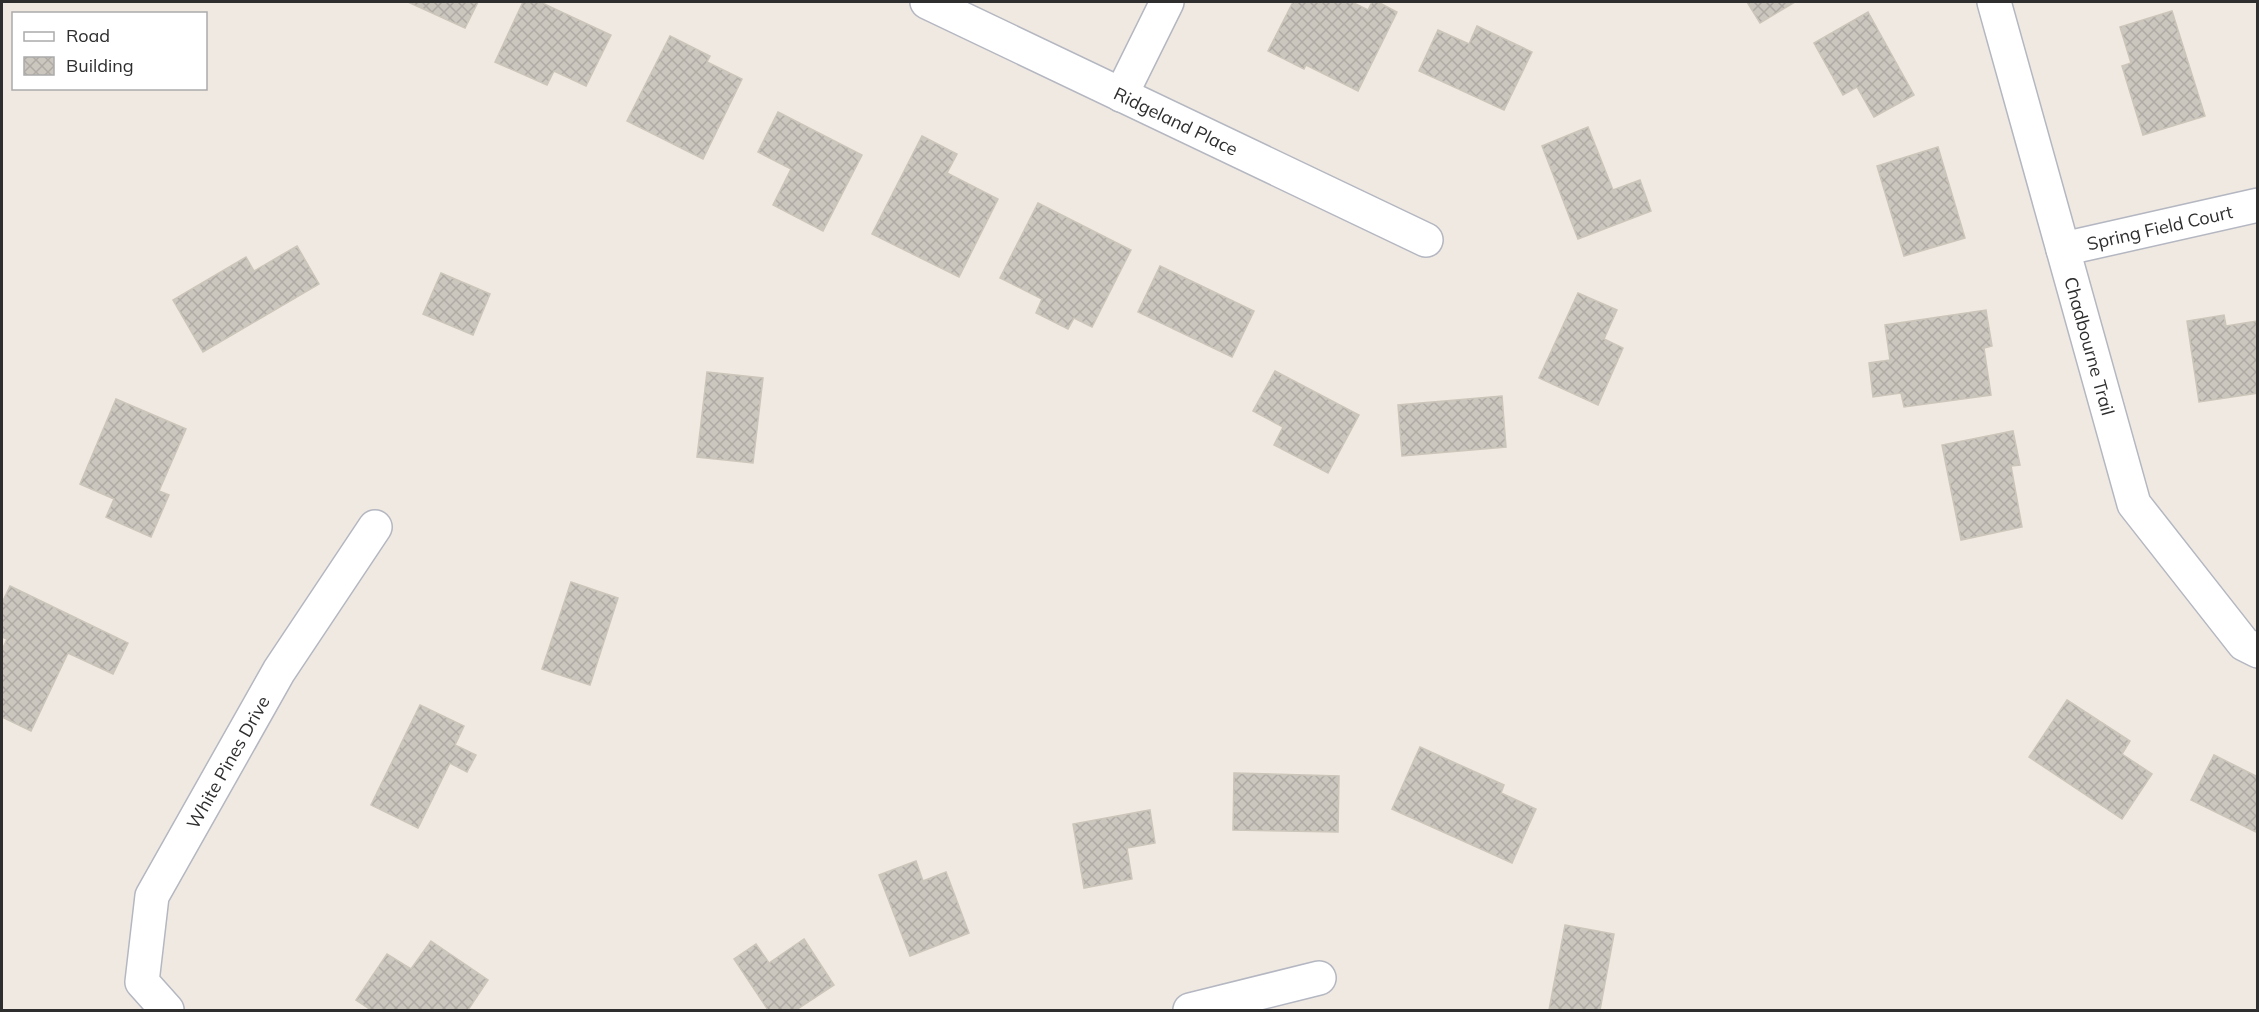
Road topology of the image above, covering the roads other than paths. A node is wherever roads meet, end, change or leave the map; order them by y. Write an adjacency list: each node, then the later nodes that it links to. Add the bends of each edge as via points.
1 (927, 2): 4 (street, Ridgeland Place)
2 (1167, 2): 4 (street)
3 (1994, 2): 7 (street, Chadbourne Trail)
4 (1121, 94): 6 (street, Ridgeland Place)
5 (2258, 206): 7 (street, Spring Field Court)
6 (1426, 240)
7 (2063, 249): 9 (street, Chadbourne Trail, via 2134,504 2244,644)
8 (375, 527): 11 (street, White Pines Drive, via 279,670 152,896 142,982)
9 (2258, 651)
10 (1319, 978): 12 (street)
11 (167, 1011)
12 (1190, 1011)

